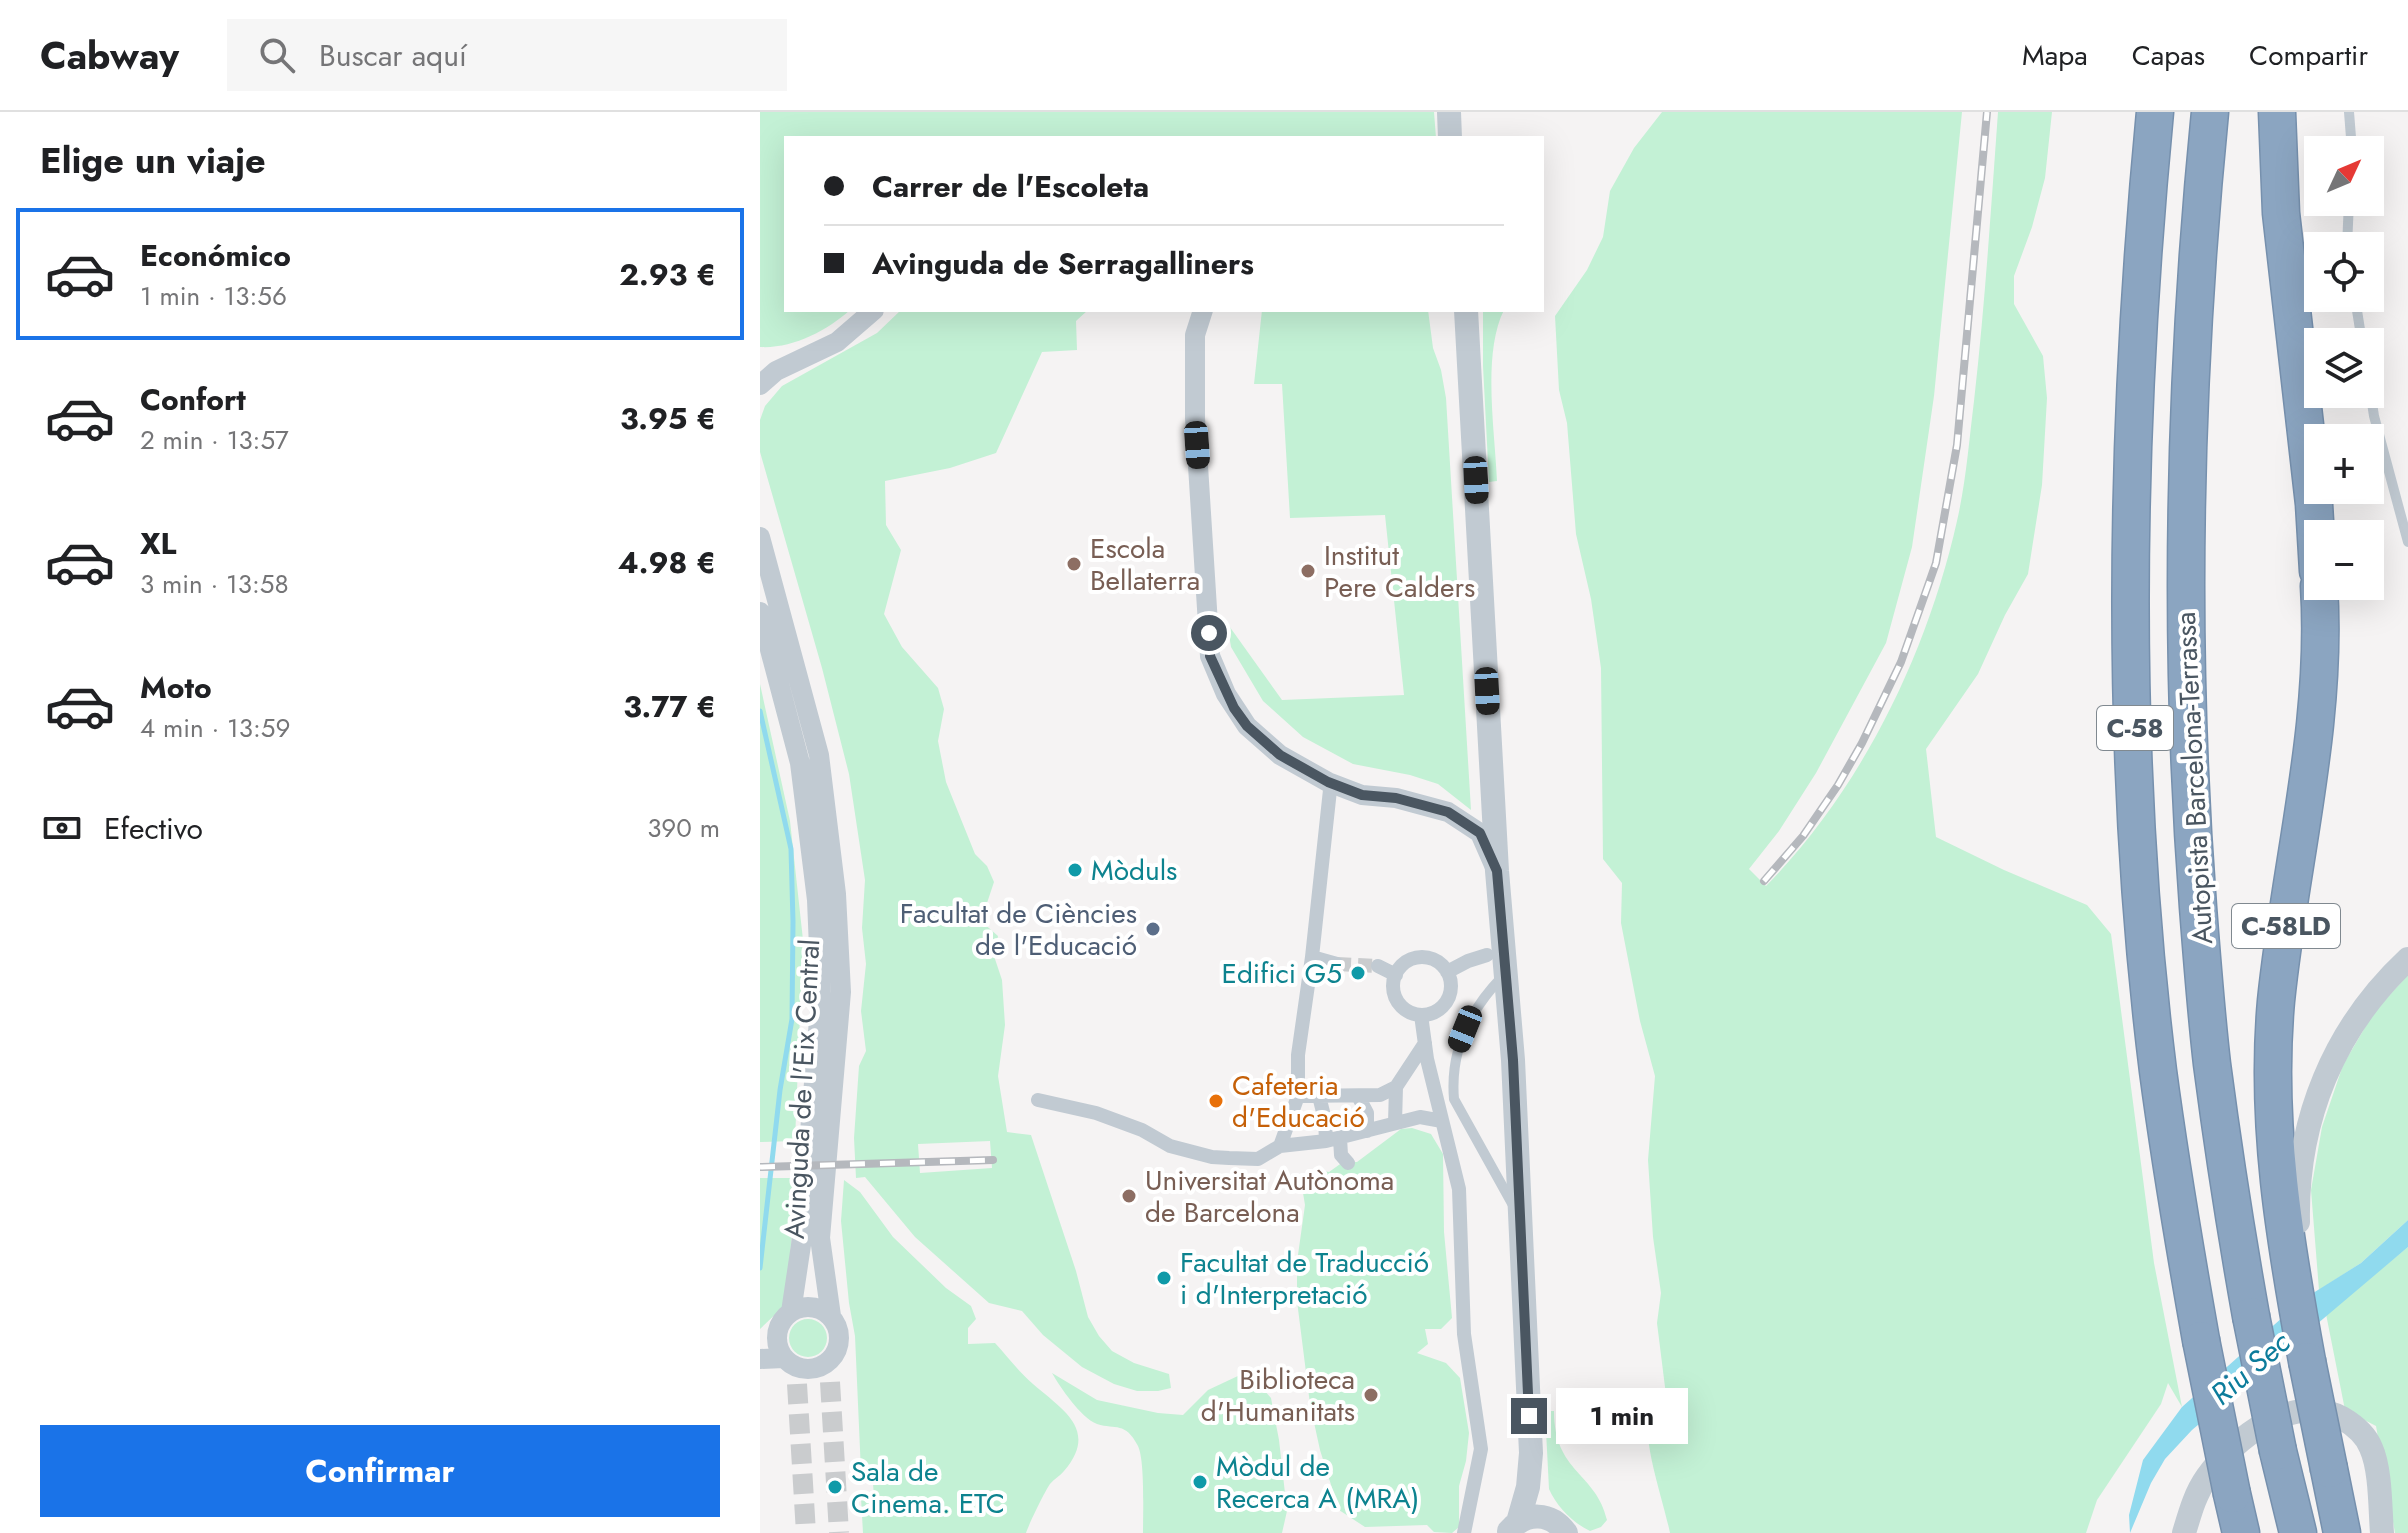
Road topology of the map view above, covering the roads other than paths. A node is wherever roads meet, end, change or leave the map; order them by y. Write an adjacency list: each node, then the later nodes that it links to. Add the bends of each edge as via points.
1 (2155, 112): 57 (highway, Autopista Barcelona-Terrassa / C-58, bridge, via 2133,453 2131,613 2138,826 2158,1070 2177,1206)
2 (2210, 112): 58 (highway, Autopista Barcelona-Terrassa / C-58, bridge, via 2189,447 2185,607 2191,813 2212,1062 2230,1196)
3 (2277, 112): 12 (highway, via 2281,213)
4 (2349, 112): 5 (lane)
5 (2351, 136)
6 (872, 312): 9 (street, via 837,342)
7 (1202, 312): 18 (street, via 1195,335 1195,418 1210,656 1226,694 1247,726 1280,755 1328,782 1362,795 1448,812 1480,833)
8 (1466, 312): 18 (street)
9 (768, 371): 10 (street)
10 (760, 385)
11 (2373, 408): 14 (lane)
12 (2315, 520)
13 (760, 537): 44 (street, Avinguda de l'Eix Central, via 819,755 836,894 841,992 820,1238)
14 (2408, 542)
15 (2319, 600): 42 (highway, C-58LD, via 2317,698 2283,941 2273,1064 2277,1181)
16 (760, 612): 43 (street, Avinguda de l'Eix Central, via 800,763 817,900 821,995)
17 (1330, 790): 20 (street)
18 (1497, 871): 25 (street)
19 (1487, 955): 24 (street)
20 (1312, 957): 22 (street); 30 (street, via 1298,1055)
21 (2408, 959): 42 (street, via 2355,1019 2324,1078 2301,1167)
22 (1337, 964)
23 (1378, 966): 26 (street)
24 (1447, 972): 26 (street, via 1425,958 1408,961); 27 (street, via 1449,998 1438,1011)
25 (1506, 973): 33 (lane, via 1476,1006 1465,1029 1456,1053); 41 (street)
26 (1396, 975): 27 (street, via 1398,1002)
27 (1421, 1015): 28 (street)
28 (1425, 1043): 29 (street); 35 (street)
29 (1396, 1087): 32 (street, via 1380,1095); 36 (street)
30 (1298, 1096): 31 (street); 39 (street)
31 (1319, 1096): 32 (street); 38 (street)
32 (1358, 1096): 37 (street, via 1367,1113)
33 (1454, 1099): 35 (lane); 41 (lane)
34 (1038, 1100): 39 (street, via 1096,1113 1170,1146 1212,1157 1258,1159)
35 (1442, 1121): 36 (street, via 1420,1117); 55 (street, via 1459,1189 1464,1334 1481,1449)
36 (1395, 1123): 37 (street)
37 (1367, 1131): 38 (street)
38 (1333, 1140): 39 (street); 40 (street)
39 (1280, 1146)
40 (1348, 1163)
41 (1521, 1215): 52 (street)
42 (2295, 1261): 59 (highway, bridge, via 2307,1361)
43 (791, 1312): 44 (street, via 812,1307); 45 (street)
44 (831, 1316): 49 (street, via 840,1336)
45 (777, 1335): 46 (street); 48 (street)
46 (760, 1349)
47 (760, 1359): 48 (street)
48 (787, 1360): 49 (street, via 811,1369); 51 (street)
49 (830, 1360): 50 (street)
50 (830, 1382)
51 (797, 1384)
52 (1531, 1453): 53 (street); 54 (street, via 1528,1487)
53 (1557, 1526): 54 (street, via 1533,1517)
54 (1513, 1528)
55 (1464, 1533)
56 (2184, 1533): 60 (street, via 2198,1492 2221,1460 2265,1424 2310,1410 2352,1424 2367,1441 2374,1457)
57 (2241, 1533)
58 (2298, 1533)
59 (2342, 1533)
60 (2382, 1533)

